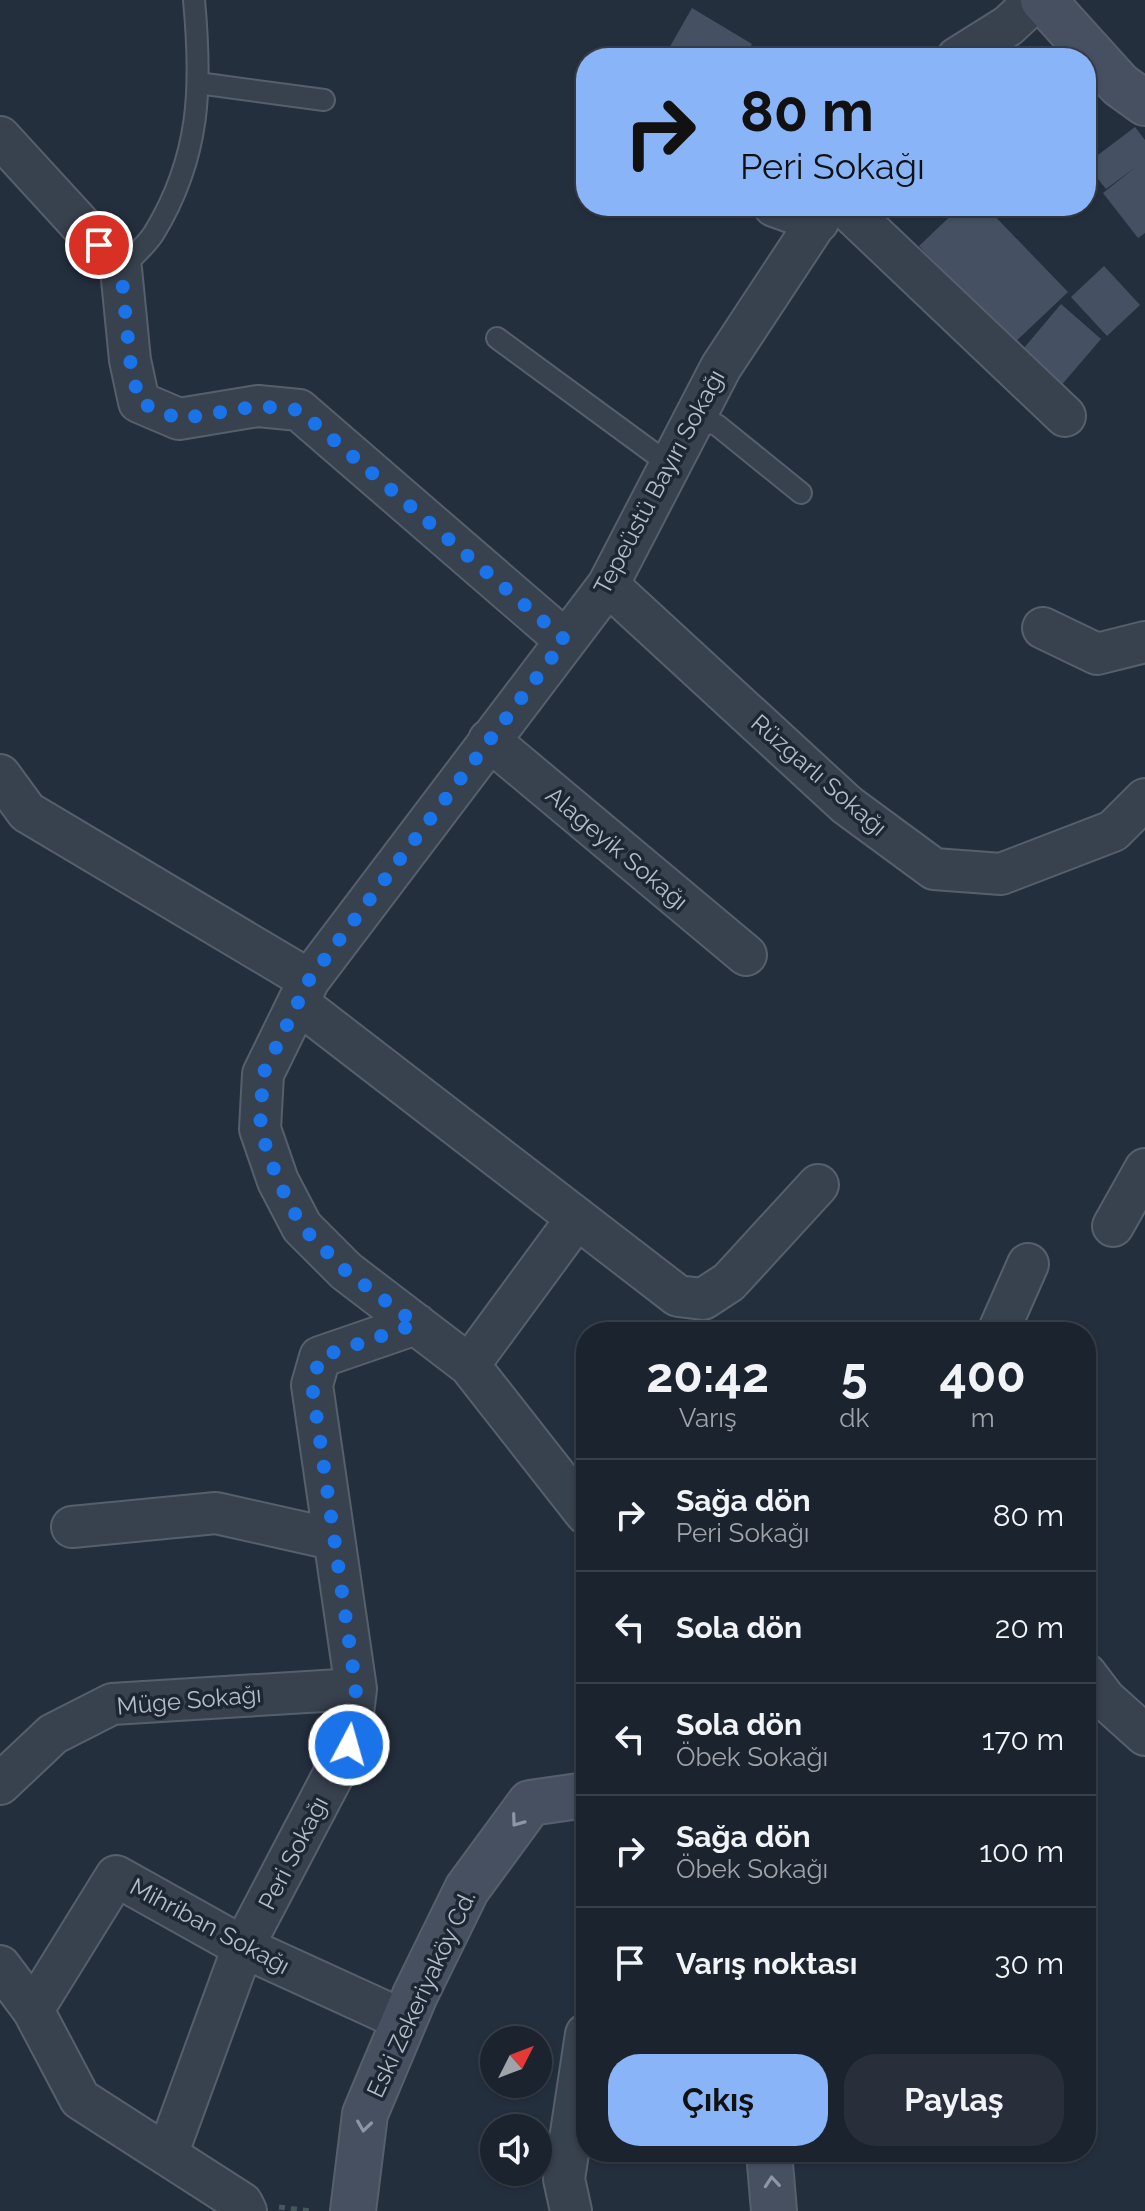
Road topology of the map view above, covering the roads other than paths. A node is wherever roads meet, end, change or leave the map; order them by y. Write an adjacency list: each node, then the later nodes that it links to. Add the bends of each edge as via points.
1 (194, 0): 7 (lane)
2 (1036, 0): 4 (street)
3 (1043, 0): 5 (street)
4 (973, 48)
5 (1086, 48)
6 (1096, 59): 9 (street)
7 (198, 83): 8 (lane); 13 (lane, via 189,164 153,235)
8 (324, 100)
9 (1145, 103)
10 (0, 137): 13 (street)
11 (827, 216): 16 (street, Tepeüstü Bayırı Sokağı, via 721,367)
12 (836, 216): 15 (street)
13 (121, 269): 21 (street, via 139,402 179,419 258,406 299,410)
14 (497, 338): 17 (lane)
15 (1065, 416)
16 (694, 419): 17 (street, Tepeüstü Bayırı Sokağı); 18 (lane, via 717,425)
17 (670, 465): 19 (street, Tepeüstü Bayırı Sokağı)
18 (801, 493)
19 (608, 585): 21 (street, Tepeüstü Bayırı Sokağı); 25 (street, Rüzgarlı Sokağı, via 847,805 934,869 1001,874 1113,831)
20 (1043, 628): 22 (street, via 1097,654)
21 (565, 640): 23 (street, Tepeüstü Bayırı Sokağı)
22 (1145, 642)
23 (489, 740): 27 (street, Alageyik Sokağı); 28 (street, Tepeüstü Bayırı Sokağı)
24 (0, 775): 26 (street)
25 (1145, 799)
26 (14, 823): 28 (street)
27 (746, 955)
28 (304, 991): 31 (street); 35 (street, Tepeüstü Bayırı Sokağı, via 263,1074 260,1129 302,1227 346,1271)
29 (1145, 1169): 32 (street)
30 (818, 1185): 31 (street, via 729,1282 703,1299 678,1296)
31 (577, 1218): 36 (street)
32 (1113, 1226)
33 (1028, 1264): 34 (street)
34 (1002, 1322)
35 (416, 1324): 36 (street, Tepeüstü Bayırı Sokağı); 39 (street, Peri Sokağı, via 320,1357 312,1385)
36 (469, 1365): 37 (street, Tepeüstü Bayırı Sokağı)
37 (576, 1501)
38 (72, 1527): 39 (street, via 216,1513)
39 (332, 1539): 41 (street, Peri Sokağı)
40 (1096, 1687): 42 (street)
41 (356, 1689): 43 (street, Müge Sokağı, via 112,1704 53,1734); 45 (street, Peri Sokağı, via 349,1745)
42 (1145, 1735)
43 (0, 1784)
44 (576, 1796): 48 (street, Eski Zekeriyaköy Cd., one-way to 48, via 530,1803 467,1889)
45 (243, 1947): 47 (street, Mihriban Sokağı, via 116,1876); 48 (street, Mihriban Sokağı); 50 (street, Peri Sokağı)
46 (0, 1966): 47 (street)
47 (33, 2010): 50 (street, via 80,2099)
48 (405, 2021): 53 (street, Eski Zekeriyaköy Cd., one-way to 53, via 365,2114)
49 (576, 2100): 54 (street, via 564,2179)
50 (167, 2155): 52 (street, via 242,2203)
51 (770, 2162): 55 (street, one-way to 51)
52 (246, 2211)
53 (353, 2211)
54 (571, 2211)
55 (774, 2211)

